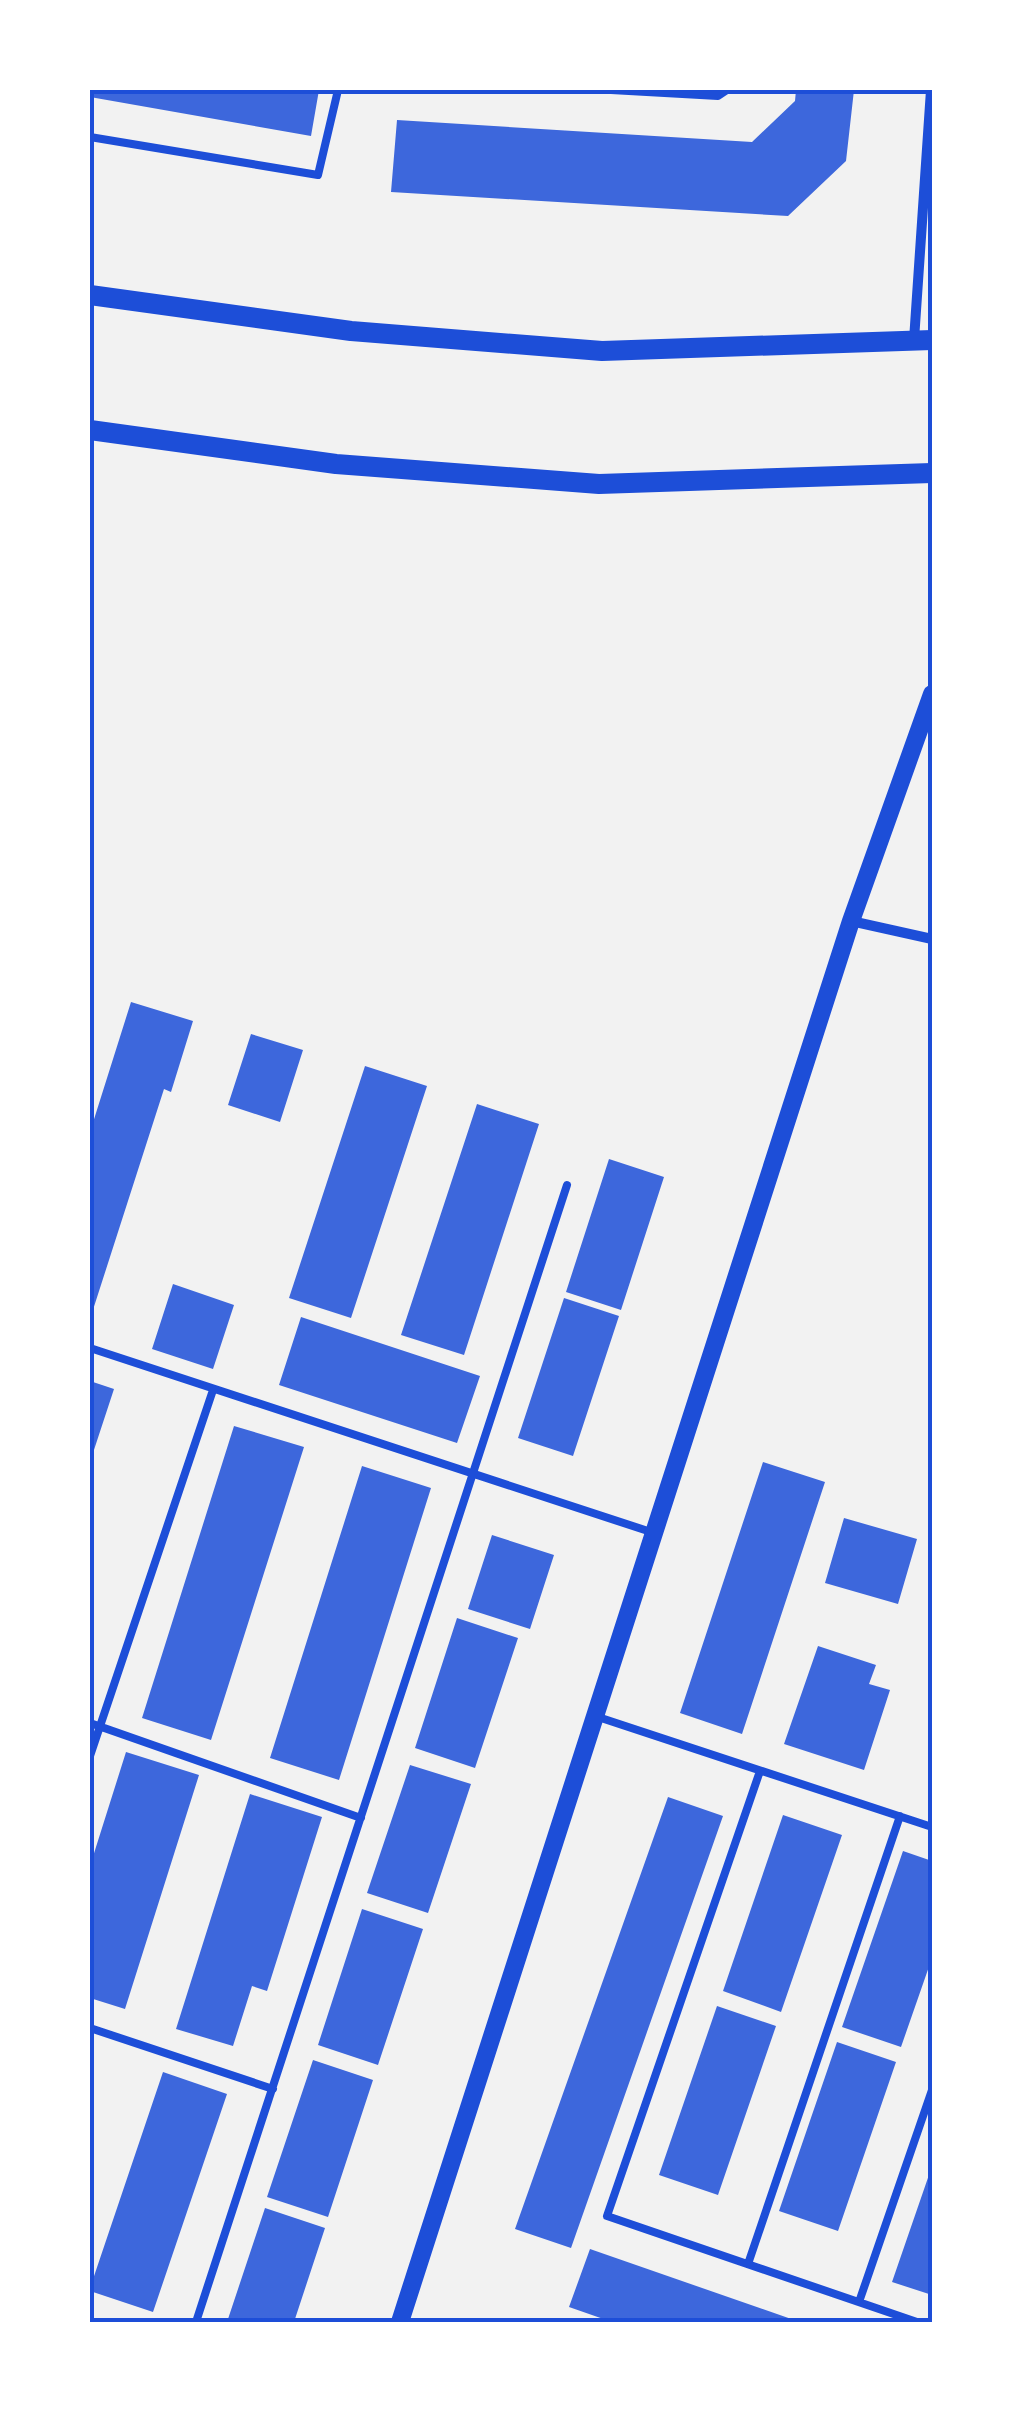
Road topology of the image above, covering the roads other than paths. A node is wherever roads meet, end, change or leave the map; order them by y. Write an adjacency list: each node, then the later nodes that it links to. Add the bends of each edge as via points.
1 (338, 90): 5 (lane, via 318,175)
2 (610, 90): 3 (lane, via 718,96)
3 (728, 90)
4 (930, 90): 7 (street)
5 (90, 137)
6 (90, 294): 7 (main road, via 351,331 602,351)
7 (923, 340)
8 (90, 430): 9 (main road, via 336,464 599,484)
9 (932, 473)
10 (932, 694): 11 (street)
11 (851, 921): 12 (street); 17 (street)
12 (932, 939)
13 (567, 1186): 16 (lane)
14 (90, 1348): 15 (lane)
15 (213, 1390): 16 (lane); 20 (lane)
16 (473, 1474): 17 (lane); 24 (lane)
17 (654, 1533): 18 (street)
18 (595, 1716): 22 (lane); 34 (street)
19 (90, 1723): 20 (lane)
20 (99, 1729): 21 (lane); 24 (lane)
21 (90, 1756)
22 (760, 1771): 23 (lane); 31 (lane, via 607,2216)
23 (900, 1816): 25 (lane); 31 (lane)
24 (361, 1818): 27 (lane)
25 (932, 1827)
26 (90, 2028): 27 (lane)
27 (273, 2088): 33 (lane)
28 (932, 2090): 29 (lane)
29 (920, 2126): 30 (lane); 32 (lane)
30 (932, 2130)
31 (748, 2264): 32 (lane)
32 (859, 2302): 35 (lane)
33 (196, 2322)
34 (400, 2322)
35 (917, 2322)

